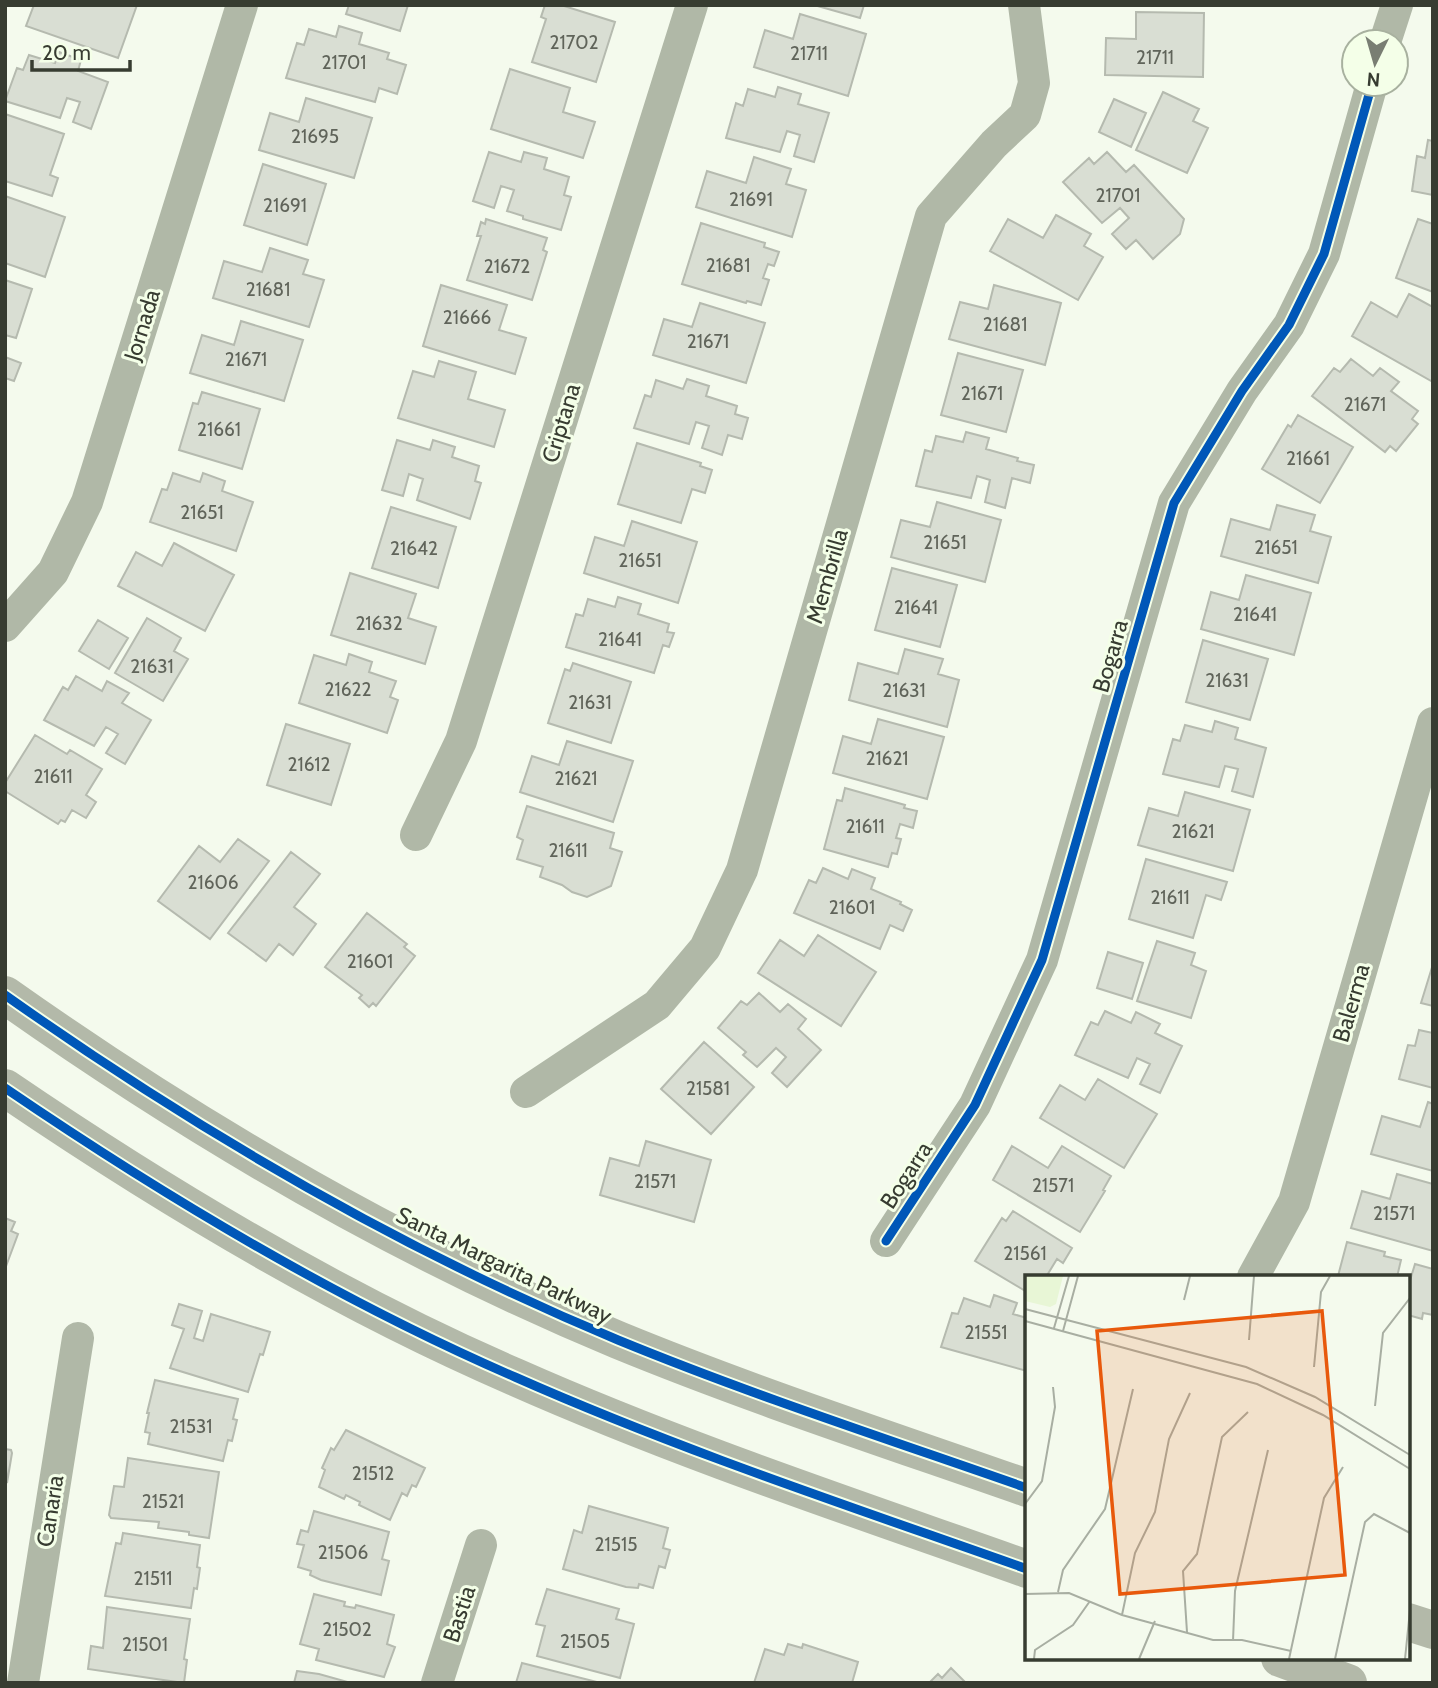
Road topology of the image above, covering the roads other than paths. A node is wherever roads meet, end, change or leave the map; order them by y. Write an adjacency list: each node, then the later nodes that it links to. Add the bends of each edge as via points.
1 (242, 5): 7 (street, Jornada, via 87,502 53,572)
2 (692, 5): 9 (street, Criptana, via 461,741)
3 (1024, 5): 12 (street, Membrilla, via 1034,83 1025,115 931,216 742,870 705,948 657,1005)
4 (1397, 5): 5 (street)
5 (1390, 28)
6 (1368, 98): 13 (street, Bogarra, via 1324,254 1289,325 1242,391 1174,503 1042,960 975,1105)
7 (5, 626)
8 (1433, 723): 14 (street, Balerma, via 1294,1202)
9 (416, 835)
10 (5, 995): 16 (main road, Santa Margarita Parkway, via 218,1135 450,1263 617,1340 729,1384)
11 (5, 1088): 18 (main road, via 89,1145 283,1261 512,1376 725,1462)
12 (526, 1092)
13 (886, 1241)
14 (1254, 1275)
15 (78, 1338): 22 (street, Canaria)
16 (1025, 1487)
17 (481, 1545): 23 (street, Bastia)
18 (1025, 1568)
19 (1410, 1623): 20 (main road)
20 (1433, 1630)
21 (1285, 1660): 24 (main road)
22 (23, 1683)
23 (437, 1683)
24 (1348, 1683)

